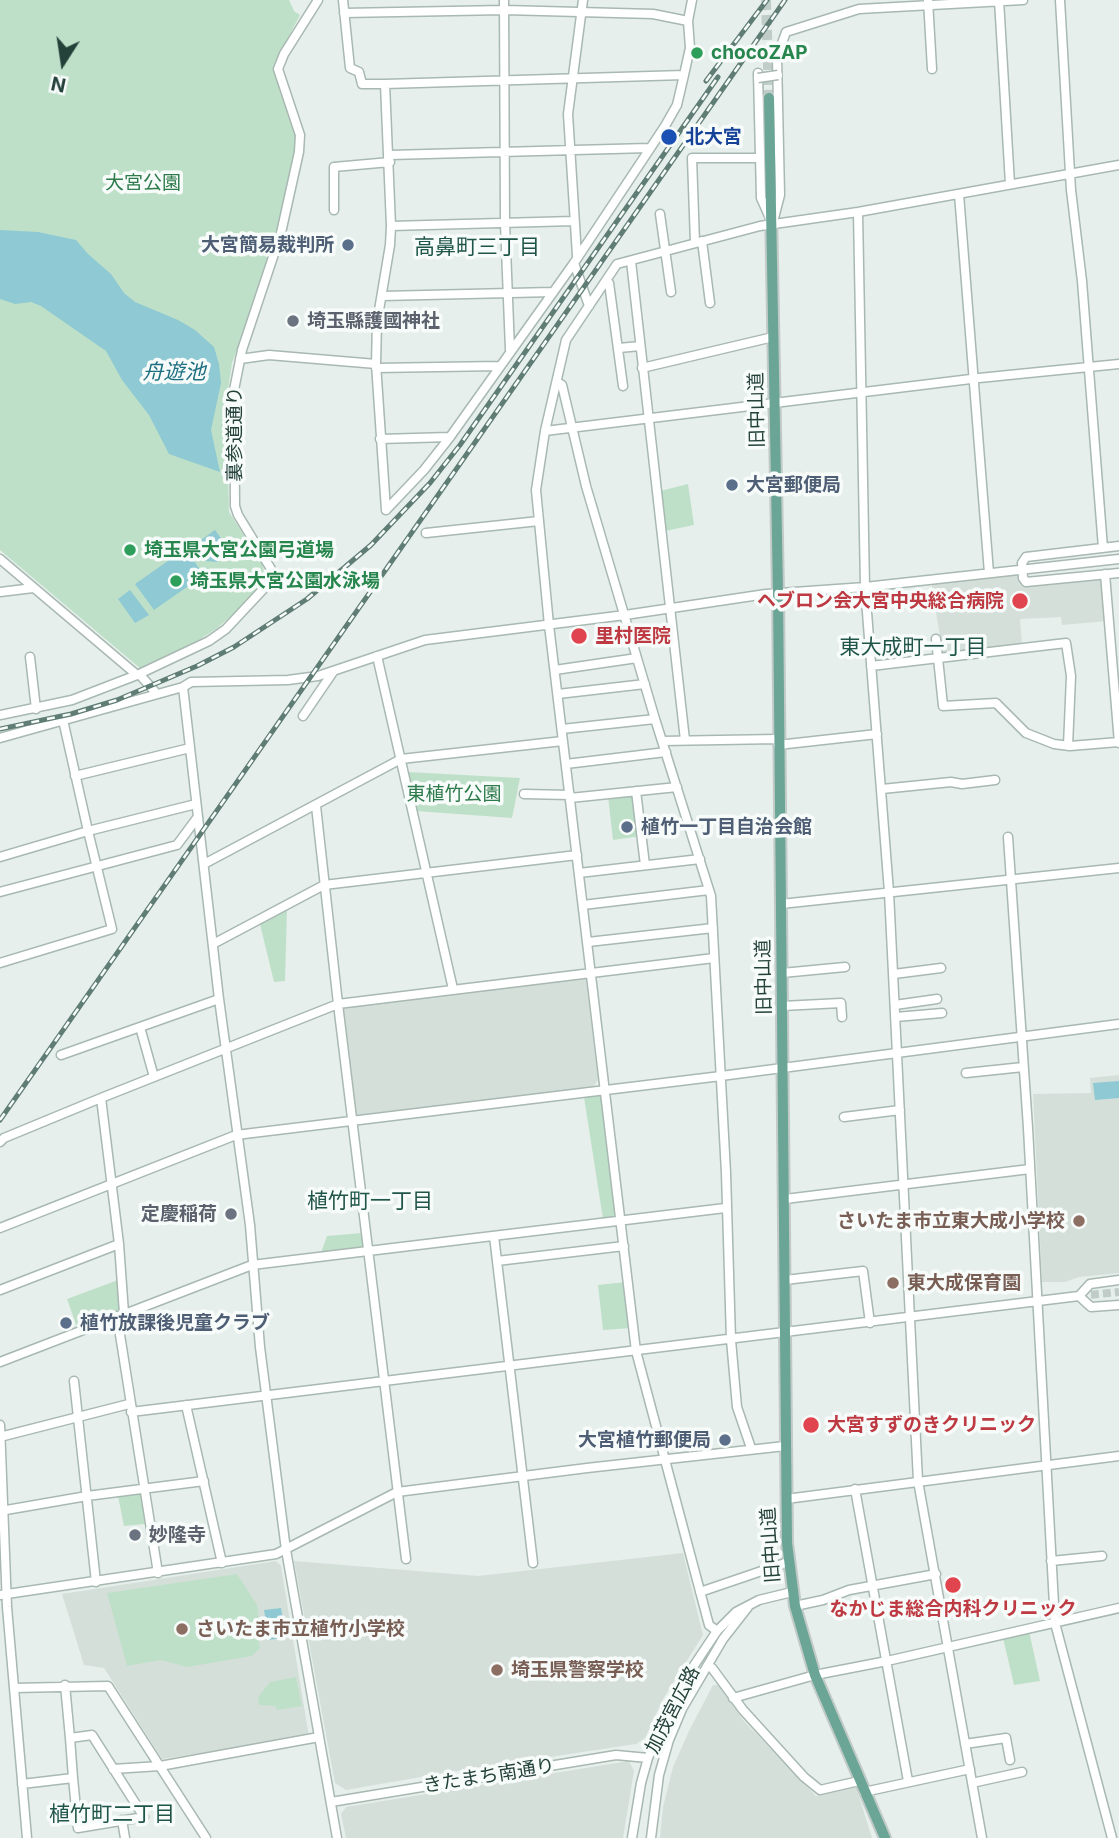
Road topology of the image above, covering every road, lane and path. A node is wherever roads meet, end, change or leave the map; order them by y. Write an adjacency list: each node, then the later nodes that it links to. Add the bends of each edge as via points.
1 (318, 0): 55 (street, 裏参道通り, via 278,69 300,142 281,233)
2 (344, 0): 13 (street)
3 (504, 0): 11 (street)
4 (583, 0): 12 (street)
5 (692, 0): 14 (street)
6 (1023, 0): 8 (street)
7 (1060, 0): 30 (street)
8 (999, 1): 9 (street); 31 (street)
9 (928, 3): 10 (street); 17 (street)
10 (858, 4): 16 (street, via 786,32)
11 (505, 10): 12 (street); 13 (street); 21 (street)
12 (582, 12): 14 (street, via 653,14); 20 (street)
13 (344, 13): 22 (street, via 350,68 359,72 362,84)
14 (688, 21): 18 (street, via 690,48)
15 (778, 46): 16 (street)
16 (778, 55): 19 (street)
17 (932, 69)
18 (684, 75): 20 (street); 24 (street, via 677,105)
19 (778, 75): 27 (street, bridge, via 758,76); 38 (street, via 780,195)
20 (572, 78): 21 (street); 25 (street)
21 (506, 80): 22 (street); 26 (street)
22 (386, 83): 28 (street)
23 (769, 98): 38 (main road, 旧中山道)
24 (649, 148): 25 (street); 42 (street)
25 (570, 150): 26 (street); 36 (street)
26 (506, 152): 28 (street); 37 (street)
27 (759, 158): 38 (street, via 761,198); 40 (street, via 692,158)
28 (390, 159): 33 (street, via 334,167); 39 (street)
29 (1119, 165): 30 (street)
30 (1070, 175): 31 (street); 59 (street)
31 (1010, 184): 32 (street)
32 (959, 194): 34 (street); 61 (street)
33 (334, 210)
34 (858, 212): 38 (street); 64 (street)
35 (660, 214): 41 (street)
36 (574, 221): 37 (street); 42 (street)
37 (505, 223): 39 (street); 47 (street)
38 (772, 224): 40 (street); 51 (main road, 旧中山道)
39 (391, 226): 48 (street)
40 (699, 242): 41 (street); 49 (street)
41 (665, 252): 43 (street); 46 (street)
42 (575, 259): 45 (street); 50 (street)
43 (631, 261): 44 (street, via 617,264); 52 (street)
44 (606, 281): 50 (street); 53 (street)
45 (553, 292): 47 (street); 54 (street)
46 (671, 292)
47 (507, 293): 48 (street); 54 (street)
48 (382, 296): 57 (street)
49 (710, 303)
50 (589, 306): 62 (street, via 566,340)
51 (773, 337): 60 (street); 65 (main road, 旧中山道)
52 (640, 346): 53 (street); 60 (street)
53 (619, 348): 63 (street)
54 (510, 350): 58 (street)
55 (240, 359): 57 (street, via 269,355); 96 (street, 裏参道通り, via 234,390 237,515 267,560 272,576 226,629)
56 (1119, 364): 59 (street)
57 (376, 366): 58 (street); 70 (street)
58 (500, 366): 69 (street)
59 (1089, 367): 61 (street); 74 (street)
60 (642, 368): 66 (street)
61 (974, 379): 64 (street); 78 (street)
62 (556, 382): 67 (street, via 562,385); 68 (street)
63 (623, 386)
64 (862, 393): 65 (street); 81 (street)
65 (774, 404): 66 (street); 84 (main road, 旧中山道)
66 (648, 419): 67 (street); 85 (street)
67 (573, 428): 68 (street); 86 (street)
68 (545, 431): 71 (street, via 537,478)
69 (450, 437): 70 (street); 70 (street, via 386,510)
70 (380, 439)
71 (539, 521): 72 (street); 87 (street)
72 (426, 533)
73 (1119, 546): 74 (street)
74 (1103, 548): 77 (street, via 1027,557)
75 (0, 558): 82 (street)
76 (1119, 559): 77 (street)
77 (1022, 570): 78 (street); 80 (street, via 1026,582)
78 (989, 573): 81 (street)
79 (1119, 573): 80 (street)
80 (1105, 574): 101 (street)
81 (865, 587): 84 (street); 93 (street)
82 (33, 588): 83 (street); 96 (street)
83 (0, 592)
84 (778, 593): 85 (street); 113 (main road, 旧中山道)
85 (670, 608): 86 (street); 110 (street)
86 (625, 615): 87 (street); 91 (street)
87 (549, 625): 89 (street, via 425,640); 94 (street)
88 (936, 639): 92 (street)
89 (377, 656): 95 (street); 118 (street)
90 (30, 657): 102 (street)
91 (637, 658): 94 (street); 97 (street)
92 (939, 659): 93 (street); 115 (street, via 943,706 996,703 1026,733); 115 (street, via 1066,643 1071,676)
93 (871, 666): 108 (street)
94 (555, 670): 100 (street)
95 (333, 672): 98 (street, via 288,680 191,682); 104 (street)
96 (139, 675): 99 (street); 102 (street)
97 (645, 684): 100 (street); 105 (street)
98 (183, 687): 99 (street); 116 (street)
99 (157, 694): 106 (street)
100 (558, 694): 107 (street)
101 (1118, 708): 114 (street)
102 (36, 709): 103 (street)
103 (0, 713)
104 (303, 716)
105 (655, 719): 107 (street); 112 (street)
106 (63, 720): 109 (street); 120 (street)
107 (562, 729): 111 (street)
108 (877, 734): 113 (street); 123 (street)
109 (0, 738)
110 (685, 740): 112 (street); 113 (street)
111 (563, 741): 118 (street); 119 (street)
112 (662, 741): 117 (street)
113 (778, 742): 146 (main road, 旧中山道)
114 (1119, 743): 115 (street)
115 (1068, 746)
116 (190, 748): 120 (street); 127 (street)
117 (666, 752): 119 (street); 122 (street)
118 (401, 759): 128 (street); 139 (street)
119 (566, 764): 126 (street)
120 (75, 776): 130 (street)
121 (995, 780): 123 (street)
122 (677, 787): 124 (street); 134 (street)
123 (882, 789): 145 (street)
124 (636, 791): 126 (street); 137 (street)
125 (524, 794): 126 (street)
126 (570, 796): 132 (street)
127 (196, 804): 129 (street); 130 (street)
128 (316, 806): 135 (street); 142 (street)
129 (197, 818): 135 (street); 136 (street, via 177,845)
130 (88, 831): 133 (street); 136 (street)
131 (1009, 837): 141 (street)
132 (577, 855): 139 (street); 140 (street)
133 (0, 857)
134 (700, 859): 137 (street); 143 (street)
135 (204, 864): 150 (street)
136 (96, 865): 144 (street); 152 (street, via 113,929)
137 (645, 865): 140 (street)
138 (1119, 868): 141 (street)
139 (425, 873): 142 (street); 158 (street)
140 (579, 873): 147 (street)
141 (1013, 880): 145 (street); 169 (street)
142 (324, 885): 150 (street); 161 (street)
143 (709, 890): 147 (street); 148 (street)
144 (0, 892)
145 (889, 892): 146 (street); 157 (street)
146 (781, 904): 156 (main road, 旧中山道)
147 (583, 905): 149 (street)
148 (713, 928): 149 (street); 151 (street)
149 (588, 943): 155 (street)
150 (213, 944): 159 (street)
151 (714, 958): 155 (street); 176 (street)
152 (0, 963)
153 (845, 967): 156 (street)
154 (941, 968): 157 (street)
155 (591, 973): 158 (street); 178 (street)
156 (782, 973): 163 (main road, 旧中山道)
157 (894, 974): 162 (street)
158 (453, 989): 161 (street)
159 (219, 999): 168 (street); 170 (street)
160 (937, 999): 162 (street)
161 (338, 1004): 170 (street); 182 (street)
162 (895, 1005): 166 (street)
163 (782, 1006): 165 (street, via 841,1003); 174 (main road, 旧中山道)
164 (942, 1013): 166 (street)
165 (842, 1017)
166 (896, 1017): 171 (street)
167 (1119, 1024): 169 (street)
168 (140, 1027): 172 (street); 177 (street)
169 (1021, 1037): 171 (street); 173 (street)
170 (225, 1049): 177 (street); 183 (street)
171 (898, 1053): 174 (street); 180 (street)
172 (61, 1055)
173 (1023, 1067): 175 (street); 185 (street)
174 (783, 1068): 176 (street); 188 (main road, 旧中山道)
175 (966, 1073)
176 (721, 1076): 178 (street); 189 (street)
177 (154, 1077): 179 (street)
178 (605, 1091): 182 (street); 190 (street)
179 (101, 1098): 184 (street); 186 (street)
180 (900, 1110): 181 (street); 187 (street)
181 (844, 1117)
182 (353, 1121): 183 (street); 195 (street)
183 (236, 1135): 186 (street); 197 (street)
184 (0, 1142)
185 (1030, 1169): 187 (street); 202 (street)
186 (111, 1184): 191 (street); 193 (street)
187 (902, 1185): 188 (street); 205 (street)
188 (785, 1199): 198 (main road, 旧中山道)
189 (725, 1208): 190 (street); 208 (street)
190 (621, 1220): 192 (street); 194 (street)
191 (0, 1228)
192 (494, 1236): 195 (street); 196 (street)
193 (119, 1244): 200 (street); 204 (street)
194 (624, 1246): 196 (street); 209 (street)
195 (369, 1251): 197 (street); 213 (street)
196 (497, 1261): 211 (street)
197 (252, 1265): 204 (street); 214 (street)
198 (785, 1280): 206 (street, via 863,1271); 207 (main road, 旧中山道)
199 (1119, 1280): 201 (street, via 1090,1284)
200 (0, 1290)
201 (1079, 1297): 202 (street); 203 (street, via 1091,1307)
202 (1037, 1302): 205 (street); 224 (street)
203 (1119, 1305)
204 (120, 1315): 210 (street); 216 (street)
205 (910, 1318): 206 (street); 227 (street)
206 (870, 1323): 207 (street)
207 (785, 1332): 208 (street); 220 (main road, 旧中山道)
208 (731, 1340): 209 (street); 221 (street, via 737,1407)
209 (636, 1351): 211 (street); 223 (street)
210 (0, 1362)
211 (510, 1364): 213 (street); 225 (street)
212 (74, 1381): 217 (street)
213 (384, 1381): 214 (street); 230 (street)
214 (267, 1395): 215 (street); 234 (street)
215 (186, 1405): 216 (street); 226 (street)
216 (130, 1408): 217 (street); 229 (street)
217 (77, 1417): 219 (street); 231 (street)
218 (0, 1425): 219 (street)
219 (0, 1437): 233 (street)
220 (785, 1446): 221 (street); 232 (main road, 旧中山道)
221 (751, 1448): 223 (street)
222 (1119, 1456): 224 (street)
223 (666, 1459): 225 (street); 245 (street)
224 (1046, 1465): 227 (street); 238 (street)
225 (522, 1476): 230 (street); 240 (street)
226 (204, 1481): 229 (street); 239 (street)
227 (918, 1481): 228 (street); 242 (street)
228 (855, 1489): 232 (street); 244 (street)
229 (144, 1490): 231 (street); 241 (street)
230 (397, 1493): 234 (street); 236 (street)
231 (87, 1496): 233 (street); 243 (street)
232 (786, 1499): 237 (main road, 旧中山道)
233 (2, 1511): 247 (street)
234 (286, 1550): 239 (street); 260 (street)
235 (1102, 1556): 238 (street)
236 (406, 1559)
237 (788, 1562): 245 (street); 246 (main road, 旧中山道)
238 (1051, 1562): 251 (street)
239 (222, 1563): 241 (street)
240 (533, 1563)
241 (158, 1573): 243 (street)
242 (936, 1574): 244 (street); 253 (street)
243 (96, 1582): 247 (street)
244 (873, 1585): 249 (street); 254 (street)
245 (701, 1592): 252 (street, via 709,1625)
246 (792, 1592): 248 (street, 加茂宮広路); 249 (main road, 旧中山道)
247 (3, 1595): 258 (street)
248 (752, 1602): 252 (street, 加茂宮広路); 255 (street, 加茂宮広路)
249 (795, 1606): 256 (main road, 旧中山道)
250 (1119, 1608): 251 (street)
251 (1055, 1623): 253 (street); 284 (street)
252 (717, 1631): 263 (street, 加茂宮広路, via 679,1690)
253 (948, 1647): 254 (street); 262 (street)
254 (887, 1661): 256 (street); 270 (street)
255 (707, 1666): 259 (street); 281 (street, 加茂宮広路, via 669,1740)
256 (815, 1675): 259 (street); 273 (main road, 旧中山道)
257 (65, 1685): 258 (street); 261 (street); 265 (street, via 107,1686)
258 (15, 1688): 272 (street)
259 (733, 1698): 273 (street, via 820,1790)
260 (319, 1737): 265 (street); 274 (street)
261 (70, 1738): 266 (street, via 92,1735); 269 (street)
262 (965, 1744): 264 (street, via 1006,1738); 267 (street)
263 (648, 1758): 274 (street, きたまち南通り, via 616,1755); 280 (street, 加茂宮広路)
264 (1010, 1760)
265 (160, 1766): 266 (street); 278 (street)
266 (113, 1769): 275 (street, via 144,1817)
267 (970, 1769): 270 (street); 271 (street)
268 (1022, 1772): 271 (street)
269 (74, 1778): 272 (street); 275 (street, via 78,1828)
270 (908, 1781): 273 (street)
271 (972, 1783): 283 (street)
272 (22, 1784): 276 (street)
273 (862, 1786): 282 (main road, 旧中山道)
274 (331, 1802): 279 (street)
275 (122, 1820): 277 (street)
276 (27, 1838)
277 (125, 1838)
278 (206, 1838)
279 (337, 1838)
280 (632, 1838)
281 (650, 1838)
282 (885, 1838)
283 (982, 1838)
284 (1116, 1838)

